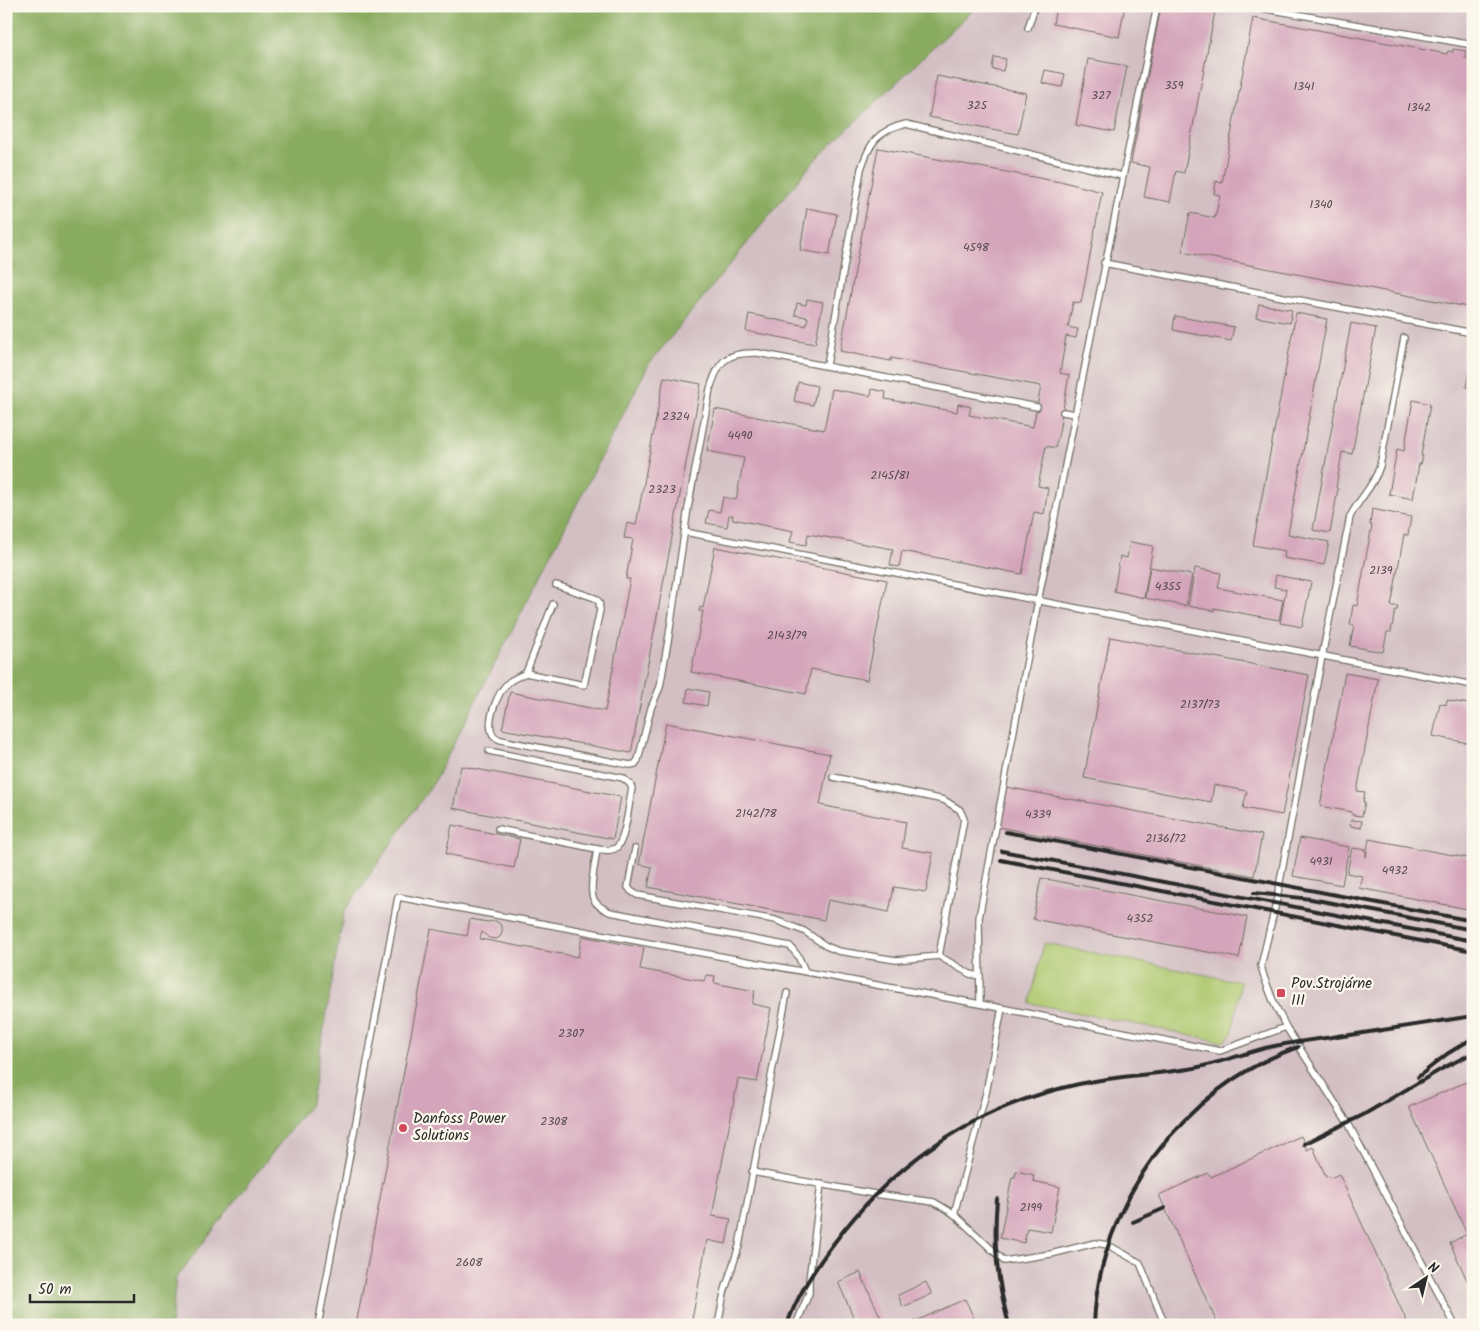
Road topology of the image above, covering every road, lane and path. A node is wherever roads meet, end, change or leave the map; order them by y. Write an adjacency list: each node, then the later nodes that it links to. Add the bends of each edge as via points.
1 (1034, 6): 4 (lane)
2 (1157, 6): 6 (lane)
3 (1250, 6): 5 (lane)
4 (1028, 28)
5 (1473, 45)
6 (1122, 176): 7 (lane); 10 (lane, via 906,124 884,132 868,149 861,169)
7 (1104, 263): 8 (lane); 13 (lane)
8 (1473, 333)
9 (1404, 338): 18 (lane, via 1380,466 1376,480 1350,517)
10 (827, 365): 11 (lane); 14 (lane, via 758,353 732,356 719,365 710,389)
11 (1037, 407)
12 (1063, 412): 13 (lane)
13 (1075, 414): 16 (lane)
14 (685, 532): 16 (lane); 19 (lane, via 660,687 636,764 630,766 494,736 490,727 499,694 508,683)
15 (556, 584): 19 (lane, via 596,598 599,602 584,685)
16 (1038, 601): 18 (lane); 28 (lane, via 979,918)
17 (553, 604): 19 (lane)
18 (1322, 656): 20 (lane); 32 (lane, via 1276,903 1261,966)
19 (526, 673)
20 (1473, 685)
21 (489, 751): 24 (lane, via 624,778 632,788 622,840 612,850)
22 (833, 777): 26 (lane, via 944,800 960,810 964,819)
23 (498, 828): 24 (lane)
24 (597, 849): 27 (lane, via 591,890 598,905 610,912 790,946)
25 (635, 849): 26 (lane, via 628,887 637,895 775,920 804,931 838,951 896,960)
26 (939, 956): 28 (lane, via 970,974)
27 (805, 972): 30 (lane); 36 (lane, via 398,897)
28 (980, 976): 30 (lane)
29 (787, 993): 33 (lane)
30 (980, 1004): 31 (lane)
31 (1002, 1008): 32 (lane, via 1220,1051); 35 (lane, via 986,1093)
32 (1286, 1027): 40 (lane, via 1348,1123)
33 (752, 1172): 34 (lane); 37 (lane, via 739,1246)
34 (821, 1184): 35 (lane, via 934,1202); 38 (lane, via 809,1294)
35 (954, 1214): 39 (lane, via 1004,1261 1095,1243 1108,1245 1140,1263)
36 (318, 1325)
37 (718, 1325)
38 (796, 1325)
39 (1165, 1325)
40 (1455, 1325)

